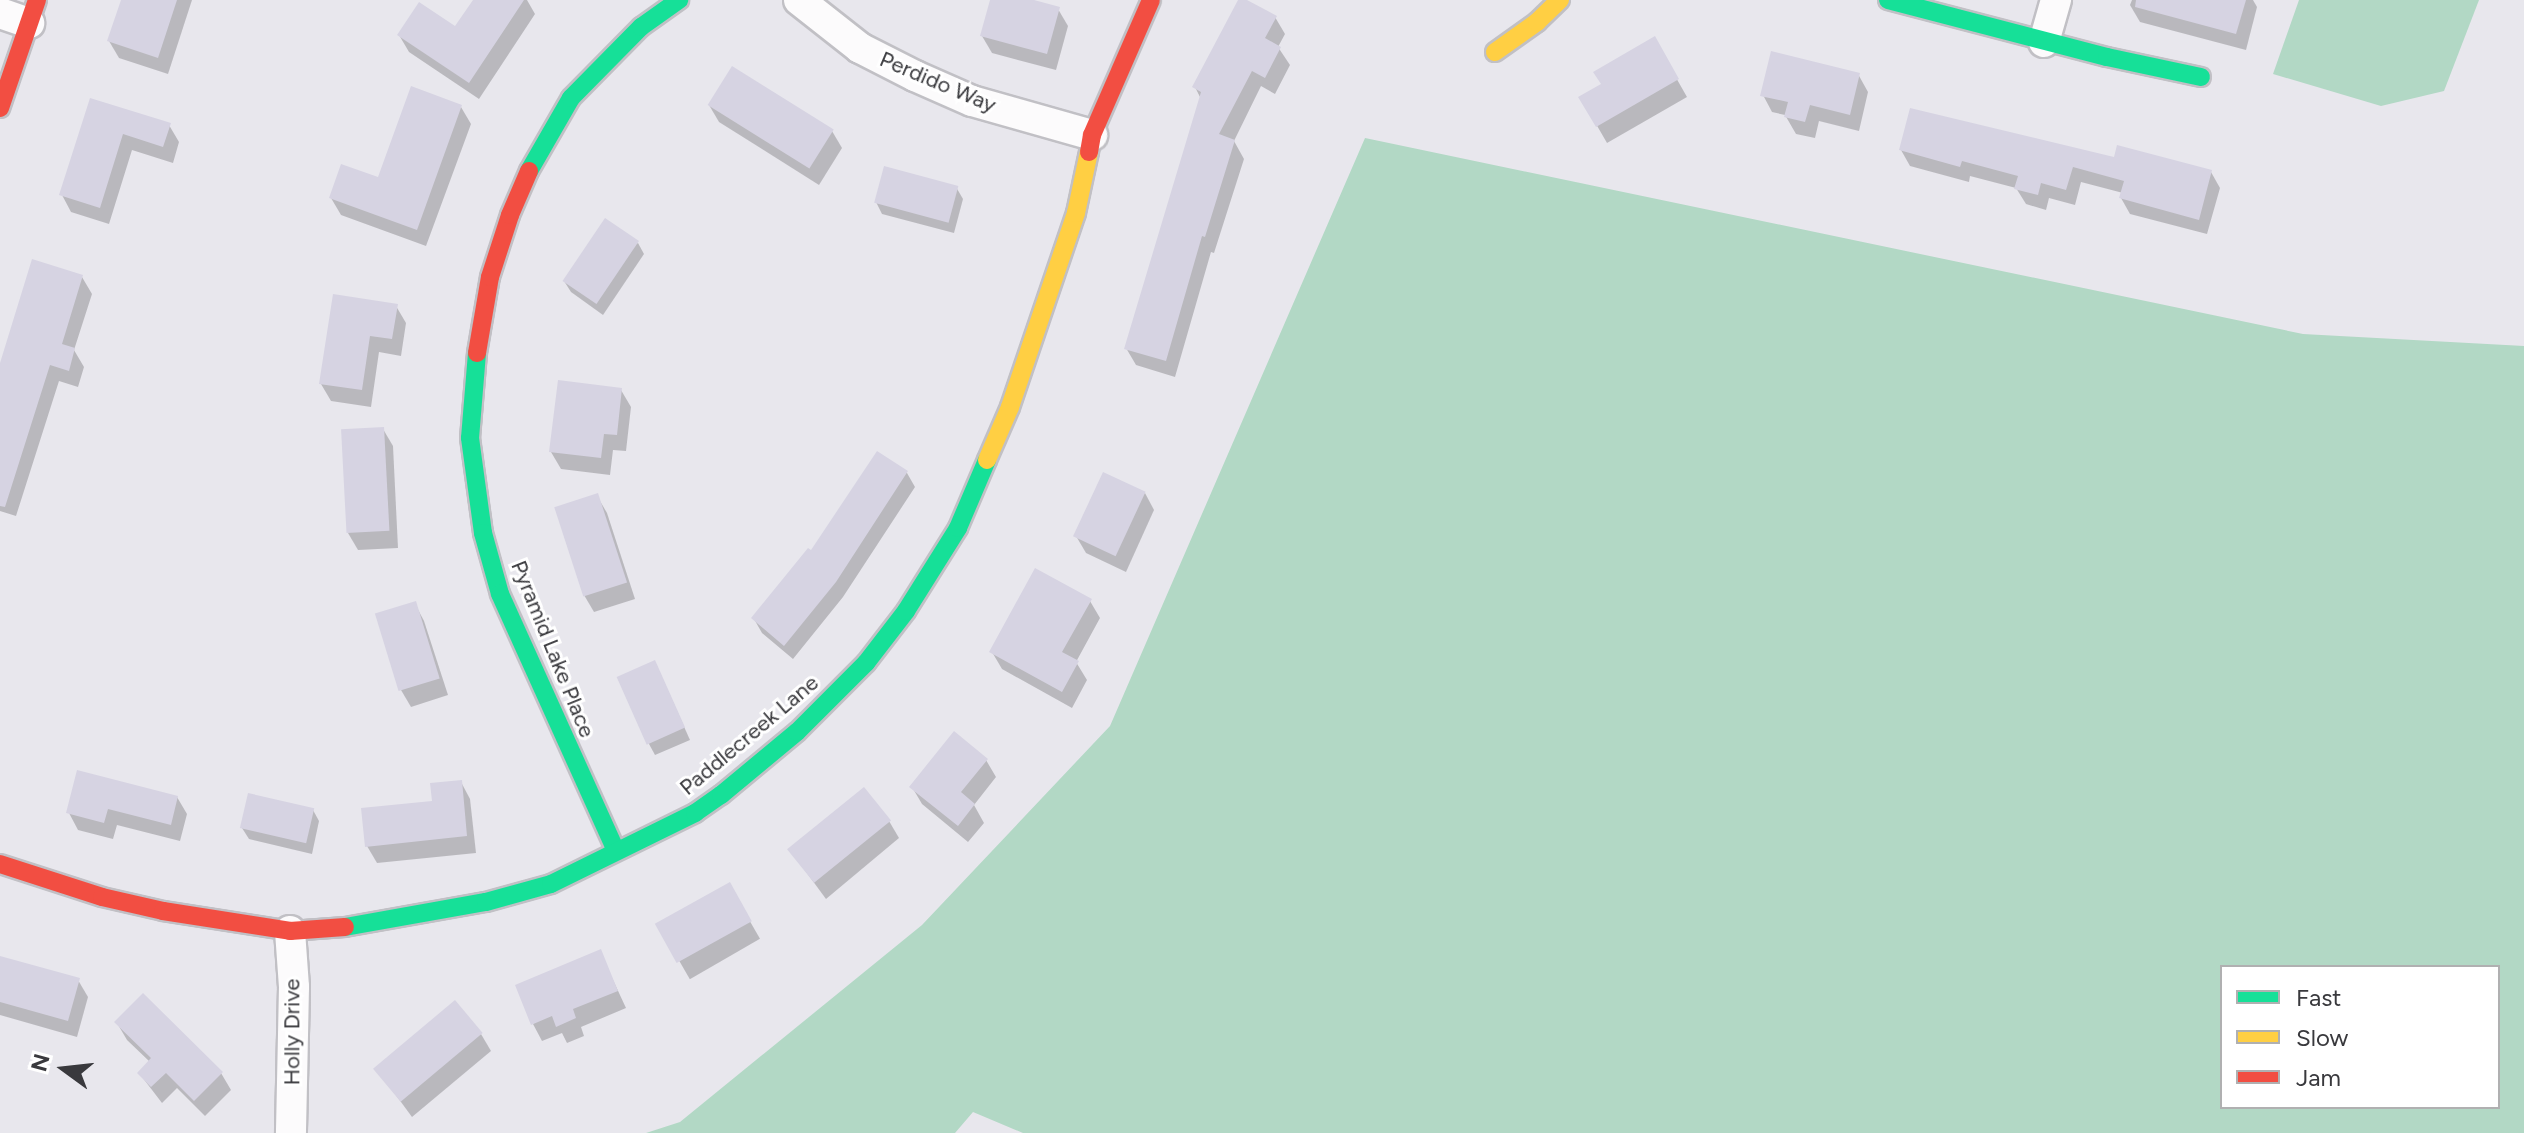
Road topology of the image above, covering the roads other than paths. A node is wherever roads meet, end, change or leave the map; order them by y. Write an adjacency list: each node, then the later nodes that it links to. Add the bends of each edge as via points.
1 (679, 0): 14 (street, Pyramid Lake Place, via 641,27 571,98 537,154 490,277 473,373 470,438 483,533 500,594)
2 (799, 0): 13 (street, Perdido Way, via 860,48 915,76 972,101)
3 (1151, 0): 13 (street, Paddlecreek Lane)
4 (1560, 0): 10 (street)
5 (1888, 0): 9 (street)
6 (2056, 0): 9 (street)
7 (33, 12): 8 (street); 12 (street)
8 (0, 13)
9 (2044, 42): 11 (street)
10 (1495, 52)
11 (2201, 77)
12 (0, 108)
13 (1092, 135): 14 (street, Paddlecreek Lane, via 1076,213 1000,431 958,528 906,611 822,709 721,795 695,813)
14 (615, 849): 16 (street, Paddlecreek Lane, via 551,884 519,894 332,929)
15 (0, 864): 16 (street, Paddlecreek Lane, via 102,897)
16 (290, 931): 17 (street, Holly Drive)
17 (291, 1133)

